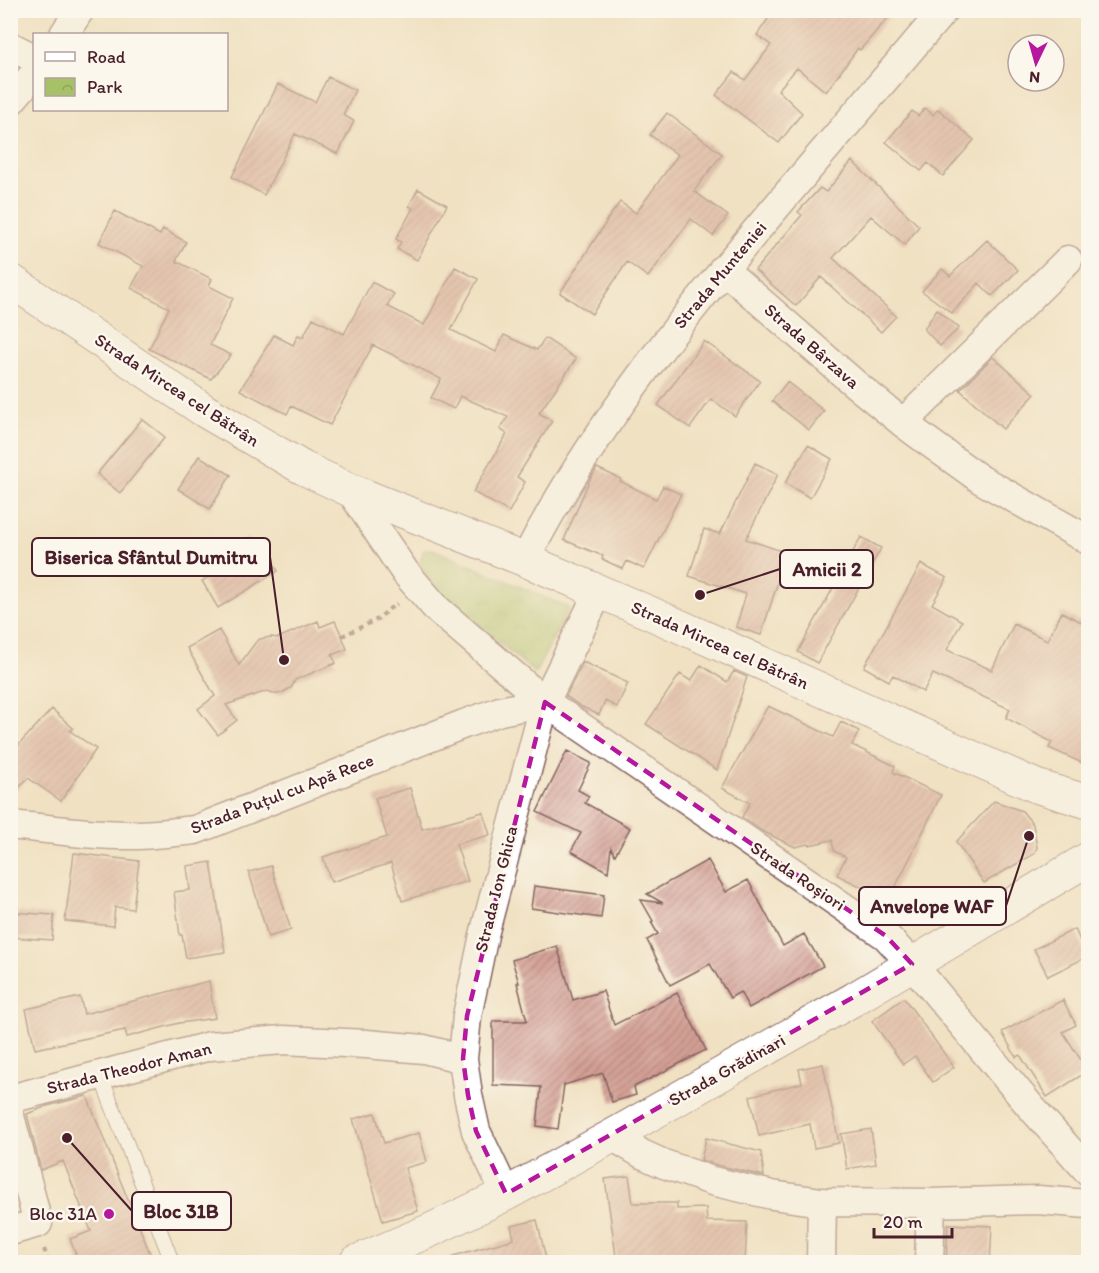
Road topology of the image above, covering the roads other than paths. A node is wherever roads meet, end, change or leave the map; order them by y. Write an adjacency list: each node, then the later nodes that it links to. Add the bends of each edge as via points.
1 (80, 10): 3 (street)
2 (944, 10): 9 (street, Strada Munteniei)
3 (65, 33)
4 (10, 46): 5 (street)
5 (33, 58)
6 (33, 75): 7 (street)
7 (10, 102)
8 (1068, 260): 11 (street)
9 (723, 269): 11 (street, Strada Bârzava); 14 (street, Strada Munteniei, via 600,432)
10 (10, 280): 12 (street, Strada Mircea cel Bătrân, via 205,411 303,468)
11 (903, 423): 13 (street, Strada Bârzava, via 981,479)
12 (350, 490): 14 (street, Strada Mircea cel Bătrân); 16 (street, via 405,572 437,609)
13 (1089, 540)
14 (525, 560): 15 (street, Strada Mircea cel Bătrân)
15 (599, 591): 16 (street, Strada Ion Ghica); 17 (street, Strada Mircea cel Bătrân, via 1036,786)
16 (545, 702): 18 (street, Strada Puțul cu Apă Rece, via 500,711 464,724 195,830 134,836); 20 (street, Strada Roșiori, via 886,936); 21 (street, Strada Ion Ghica, via 484,935 467,1016)
17 (1089, 802)
18 (10, 825)
19 (1089, 859): 20 (street, Strada Grădinari)
20 (912, 964): 25 (street, Strada Grădinari); 26 (street, Strada Roșiori)
21 (463, 1059): 22 (street, Strada Theodor Aman, via 424,1049 283,1040 210,1046); 27 (street, Strada Ion Ghica, via 476,1131)
22 (100, 1074): 23 (street, Strada Theodor Aman); 33 (lane)
23 (10, 1099)
24 (10, 1116): 31 (street, via 38,1223)
25 (612, 1136): 27 (street, Strada Grădinari); 28 (street, via 664,1164 712,1181)
26 (1089, 1171)
27 (506, 1194): 32 (street, Strada Grădinari, via 431,1230)
28 (822, 1202): 29 (street); 35 (street)
29 (931, 1203): 30 (street, via 1038,1200); 36 (street)
30 (1089, 1204)
31 (10, 1231)
32 (393, 1254): 34 (street, Strada Grădinari)
33 (172, 1263)
34 (356, 1263)
35 (821, 1263)
36 (929, 1263)

